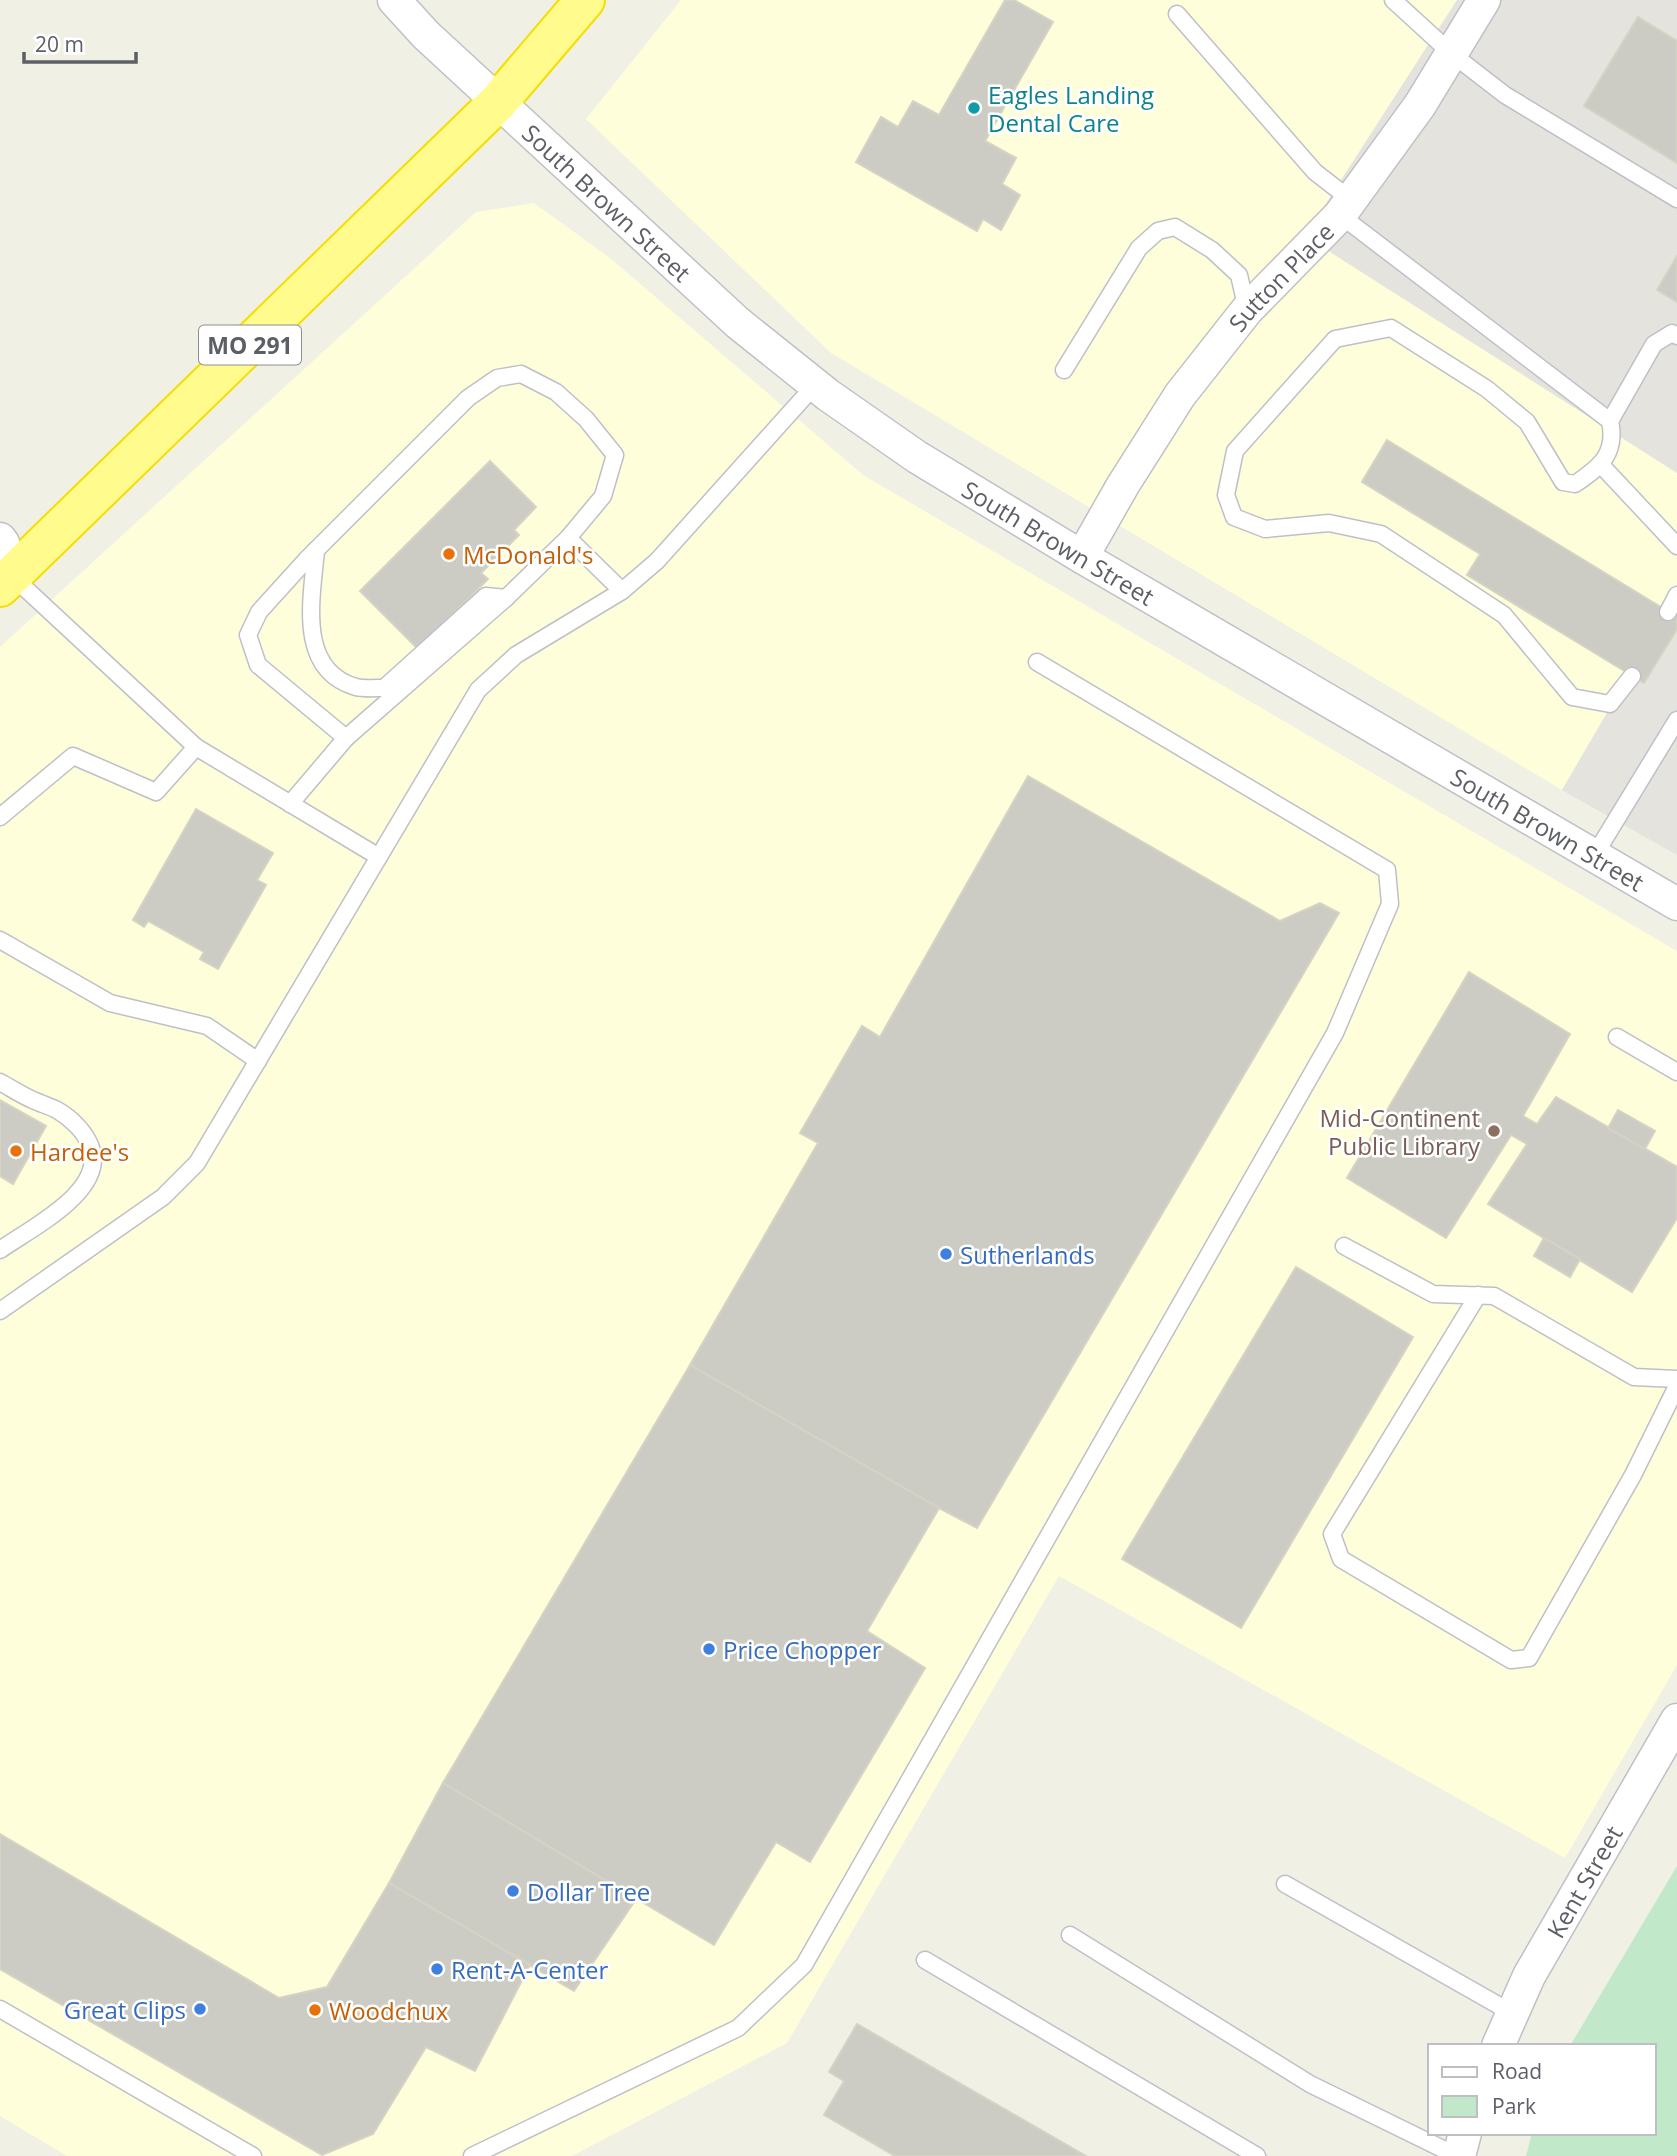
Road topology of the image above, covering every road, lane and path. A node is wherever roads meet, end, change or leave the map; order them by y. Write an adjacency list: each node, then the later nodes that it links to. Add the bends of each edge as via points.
1 (394, 0): 7 (street, South Brown Street)
2 (585, 0): 7 (highway, MO 291)
3 (1394, 0): 6 (lane)
4 (1484, 0): 6 (street, Sutton Place)
5 (1177, 14): 9 (lane)
6 (1452, 54): 8 (lane, via 1505,95); 9 (street, Sutton Place)
7 (498, 102): 13 (street, South Brown Street, via 738,323); 21 (highway, MO 291)
8 (1677, 199)
9 (1345, 207): 10 (street, Sutton Place); 14 (lane)
10 (1247, 310): 12 (lane, via 1239,275 1212,250 1175,227 1158,231 1139,248); 20 (street, Sutton Place, via 1180,395)
11 (1677, 336): 14 (lane, via 1672,333 1654,344)
12 (1064, 370)
13 (815, 385): 20 (street, South Brown Street, via 917,457); 22 (lane, via 657,561)
14 (1609, 421): 15 (lane, via 1613,436)
15 (1602, 466): 18 (lane); 27 (lane, via 1575,484 1563,482 1527,422 1487,389 1391,328 1335,339 1235,451 1226,495 1234,517 1265,529 1329,523 1381,534 1504,614 1572,697 1610,704)
16 (568, 538): 19 (lane, via 603,496 615,455 586,419 556,393 521,374 497,378 468,398); 22 (lane); 24 (lane)
17 (0, 540): 21 (street, via 4,543)
18 (1677, 546)
19 (316, 550): 24 (lane, via 310,614 313,646 333,675 357,687 384,688 486,596); 29 (lane, via 259,612 248,635 258,665)
20 (1082, 557): 33 (street, South Brown Street)
21 (6, 582): 30 (lane)
22 (622, 591): 34 (lane, via 516,654 478,690)
23 (1677, 595): 25 (lane)
24 (506, 598): 29 (lane)
25 (1668, 612)
26 (1037, 662): 56 (lane, via 1387,870 1390,904 1335,1033 804,1965 738,2028)
27 (1632, 676)
28 (1677, 720): 33 (lane)
29 (345, 738): 31 (lane)
30 (196, 747): 31 (lane); 32 (lane, via 156,792 73,756)
31 (290, 804): 34 (lane)
32 (0, 817)
33 (1594, 856): 35 (street, South Brown Street)
34 (379, 857): 38 (lane)
35 (1677, 904)
36 (0, 940): 38 (lane, via 110,1003 207,1026)
37 (1616, 1037): 39 (lane)
38 (258, 1061): 44 (lane, via 197,1163 180,1180)
39 (1677, 1072)
40 (0, 1082): 42 (lane, via 59,1111 84,1132 94,1155 92,1173 83,1187)
41 (1344, 1246): 43 (lane, via 1433,1294)
42 (0, 1250)
43 (1478, 1296): 45 (lane, via 1494,1296 1634,1377); 46 (lane, via 1332,1534 1341,1559 1511,1660 1528,1658 1633,1475)
44 (0, 1311)
45 (1677, 1379)
46 (1677, 1386)
47 (1677, 1720): 52 (street, Kent Street)
48 (1286, 1884): 52 (lane)
49 (1070, 1935): 58 (lane, via 1310,2084)
50 (925, 1960): 57 (lane)
51 (0, 2009): 55 (lane)
52 (1512, 2013): 53 (street, Kent Street)
53 (1498, 2044)
54 (1464, 2135): 58 (street)
55 (253, 2156)
56 (472, 2156)
57 (1257, 2156)
58 (1458, 2156)

